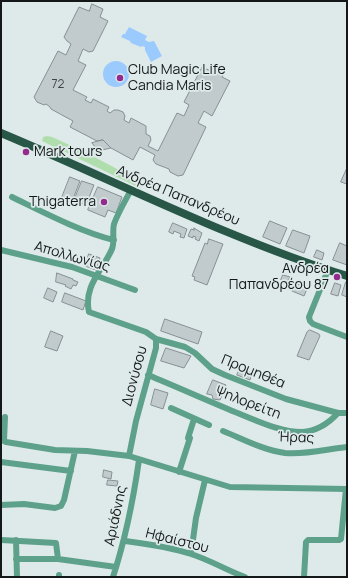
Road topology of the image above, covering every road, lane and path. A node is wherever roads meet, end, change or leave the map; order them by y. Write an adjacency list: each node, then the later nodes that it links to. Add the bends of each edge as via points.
1 (1, 133): 2 (main road, Ανδρέα Παπανδρέου)
2 (131, 190): 4 (street, Διονύσου, via 114,224); 6 (main road, Ανδρέα Παπανδρέου)
3 (12, 197): 4 (street, via 82,229)
4 (114, 240): 7 (street, Διονύσου, via 110,253)
5 (1, 250): 7 (street, Απολλωνίας, via 72,267)
6 (328, 270): 8 (main road, Ανδρέα Παπανδρέου); 10 (street, via 309,317 310,321)
7 (96, 276): 9 (street, Απολλωνίας); 11 (street, Διονύσου, via 87,306 89,312 146,332)
8 (347, 276)
9 (135, 290)
10 (347, 337)
11 (156, 339): 12 (street, Διονύσου); 14 (street, Προμηθέα, via 185,347 212,370 286,399)
12 (148, 375): 14 (street, Ψηλορείτη, via 258,421 290,430 314,430); 22 (street, Διονύσου)
13 (171, 408): 17 (street)
14 (338, 413): 15 (street, Προμηθέα)
15 (347, 413)
16 (4, 417): 21 (street, via 6,442)
17 (194, 419): 18 (street); 26 (street)
18 (208, 425)
19 (223, 431): 20 (street, Ήρας, via 264,448 285,453)
20 (347, 447)
21 (75, 451): 22 (street); 25 (street)
22 (129, 456): 23 (street)
23 (139, 460): 26 (street); 32 (street, Αριάδνης)
24 (1, 462): 25 (street)
25 (70, 471): 29 (street, via 61,506 55,508)
26 (179, 472): 27 (street)
27 (205, 480): 28 (street, via 230,487); 33 (street)
28 (346, 489): 40 (street, via 341,539 306,542)
29 (1, 504)
30 (1, 540): 31 (street)
31 (16, 540): 34 (street); 35 (street, via 56,543)
32 (125, 541): 33 (street, Ηφαίστου); 36 (street, Αριάδνης)
33 (191, 554): 39 (street, Ηφαίστου)
34 (16, 559): 35 (street); 37 (street)
35 (58, 559): 36 (street)
36 (116, 567): 38 (street, Αριάδνης)
37 (17, 577)
38 (113, 577)
39 (244, 577)
40 (304, 577)

